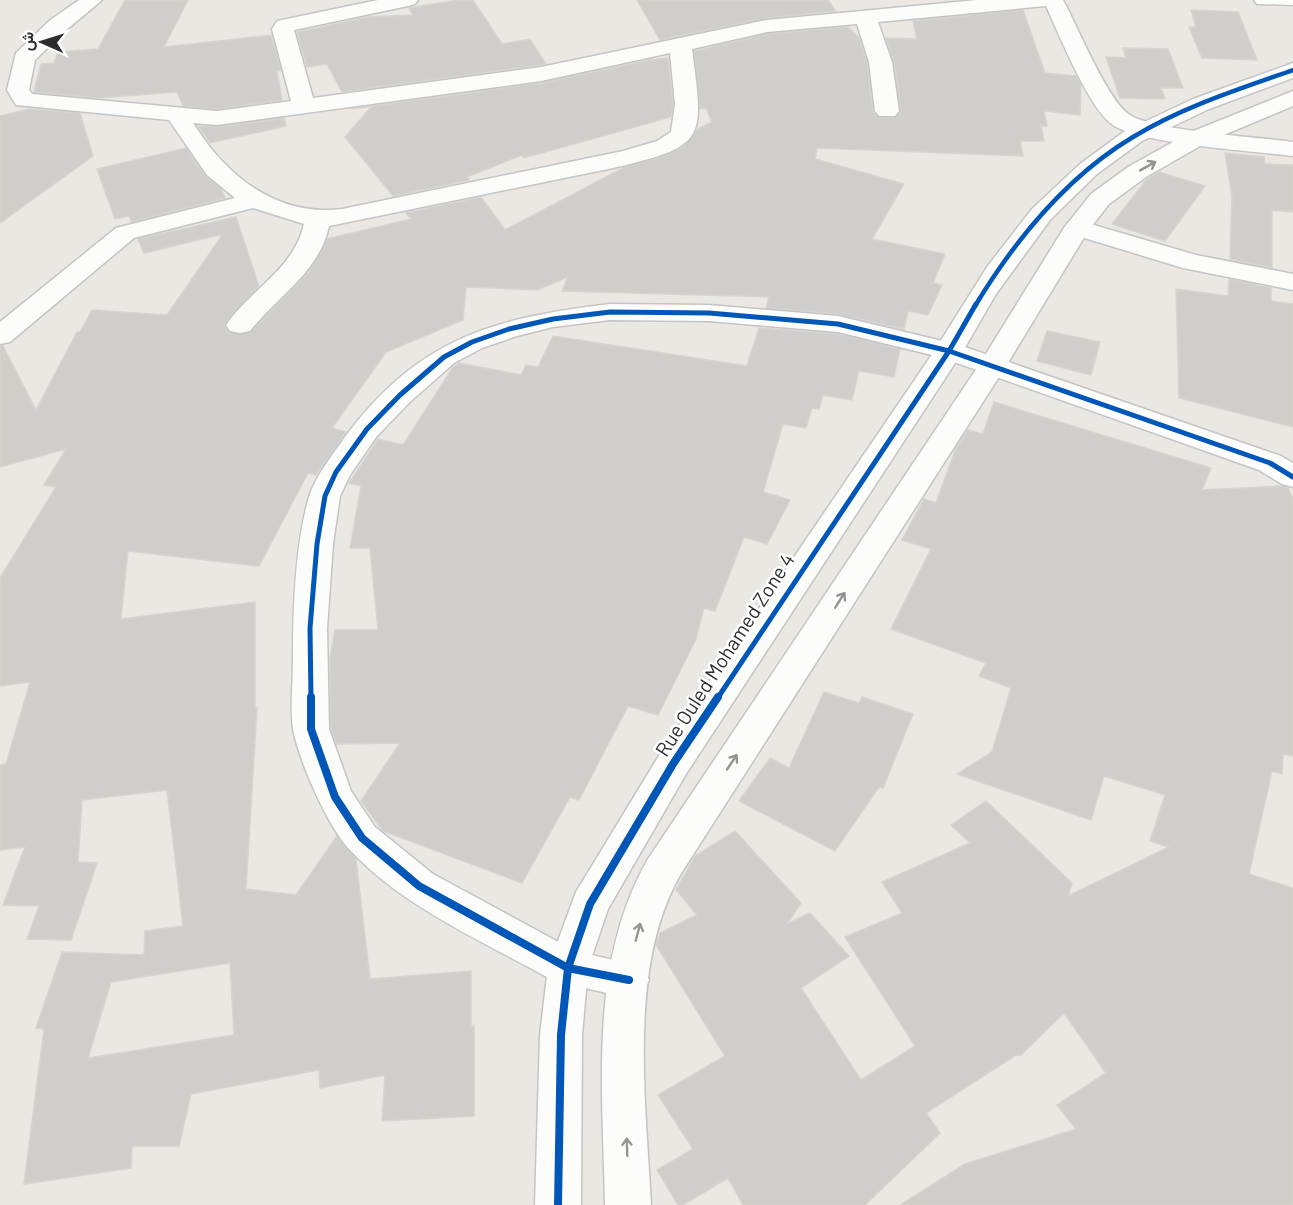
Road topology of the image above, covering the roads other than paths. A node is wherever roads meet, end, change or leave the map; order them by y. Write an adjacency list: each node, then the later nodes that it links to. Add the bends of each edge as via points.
1 (92, 0): 13 (street, via 24,58 18,90 23,99)
2 (408, 0): 11 (street, via 285,26)
3 (1046, 0): 7 (street)
4 (1053, 0): 14 (street, via 1111,111 1121,120)
5 (1264, 0): 6 (street)
6 (1286, 0)
7 (865, 17): 8 (street, via 766,26); 12 (street, via 874,33)
8 (680, 44): 11 (street, via 541,74); 19 (street, via 687,109 685,128 670,144 492,187)
9 (1293, 70): 14 (street, via 1237,90)
10 (1293, 98): 15 (street)
11 (304, 107): 13 (street, via 217,118)
12 (887, 111)
13 (177, 115): 18 (street, via 193,144)
14 (1149, 130): 15 (street); 17 (street, via 1115,148)
15 (1199, 137): 16 (street); 17 (street, one-way to 15, via 1137,172)
16 (1293, 149)
17 (1087, 191): 20 (street); 24 (street, Rue Ouled Mohamed Zone 4, via 1040,215 968,315)
18 (253, 201): 19 (street); 23 (street, via 125,233)
19 (318, 219): 22 (street, via 303,261)
20 (1077, 228): 21 (street, via 1192,262); 25 (street)
21 (1293, 282)
22 (240, 325)
23 (0, 336)
24 (949, 351): 25 (street); 27 (street, Rue Ouled Mohamed Zone 4, via 673,764 590,904); 27 (street, via 838,324 779,318 610,312 553,319 509,329 444,357 368,429 336,472 325,496 316,544 310,628 311,729 335,797 362,838 419,886)
25 (992, 366): 26 (street, via 1270,463); 28 (street, one-way to 25, via 636,936 648,898 693,821)
26 (1293, 477)
27 (568, 968): 28 (street); 29 (street, Rue Ouled Mohamed Zone 4, via 561,1035)
28 (629, 980): 30 (street, one-way to 28, via 624,1067)
29 (558, 1205)
30 (628, 1205)

